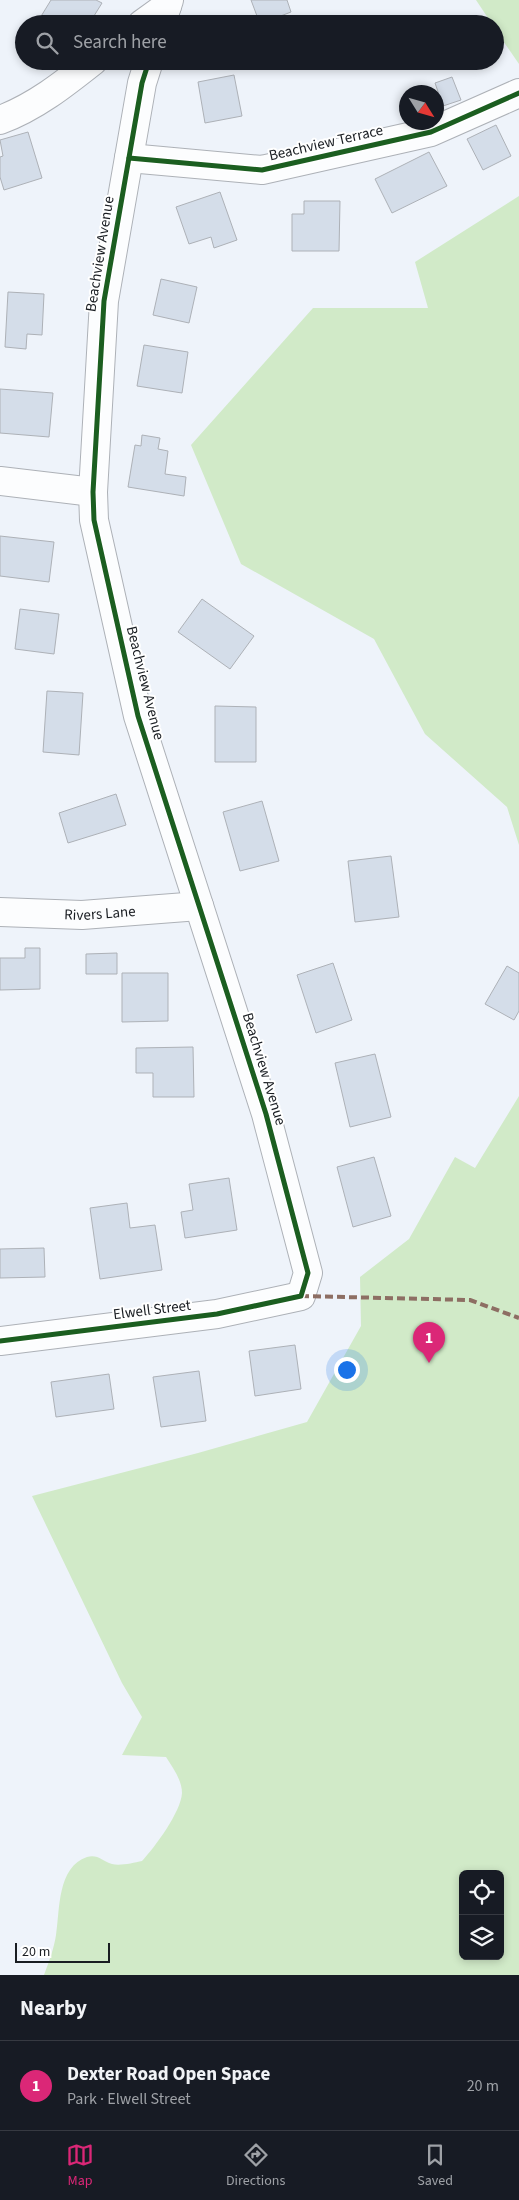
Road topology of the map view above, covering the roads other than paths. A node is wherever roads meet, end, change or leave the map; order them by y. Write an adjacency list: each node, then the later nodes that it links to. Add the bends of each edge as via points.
1 (82, 70): 4 (street, via 19,113)
2 (146, 70): 5 (street, Beachview Avenue)
3 (519, 93): 5 (street, Beachview Terrace, via 431,132 262,170)
4 (0, 120)
5 (129, 158): 7 (street, Beachview Avenue, via 104,301)
6 (0, 481): 7 (street)
7 (93, 492): 8 (street, Beachview Avenue, via 94,520 138,716)
8 (199, 906): 9 (street, Rivers Lane, via 82,915); 10 (street, Beachview Avenue, via 266,1114 308,1273)
9 (0, 912)
10 (302, 1293): 11 (street, Elwell Street, via 301,1296 216,1314)
11 (0, 1341)

